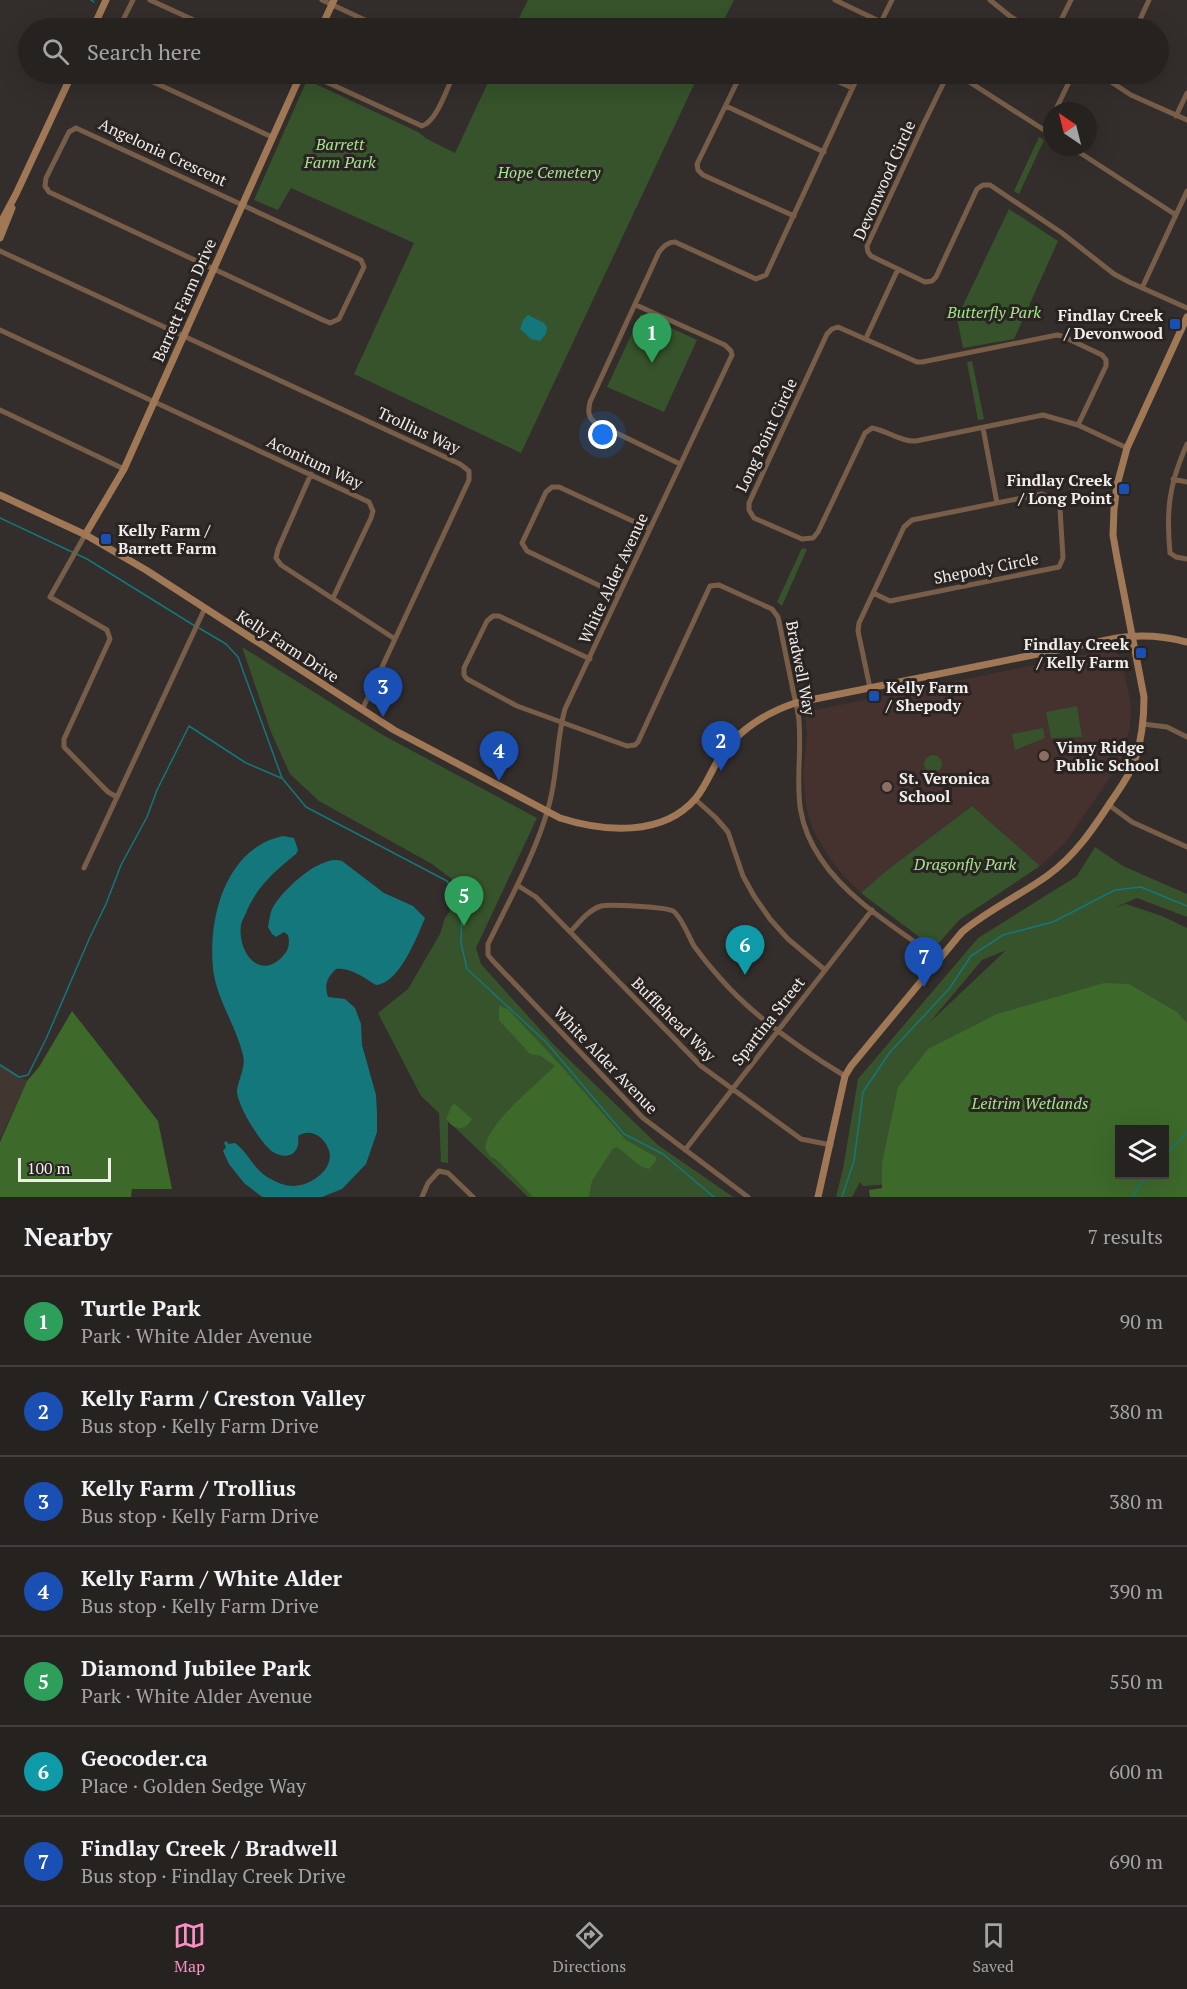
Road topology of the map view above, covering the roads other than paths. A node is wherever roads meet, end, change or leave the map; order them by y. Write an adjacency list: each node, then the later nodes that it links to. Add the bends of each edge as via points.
1 (106, 0): 11 (street)
2 (133, 0): 12 (street)
3 (150, 0): 13 (street)
4 (322, 0): 10 (street)
5 (835, 0): 16 (street)
6 (892, 0): 17 (street)
7 (990, 0): 18 (street)
8 (1071, 0): 19 (street)
9 (1149, 0): 20 (street)
10 (333, 2): 14 (street); 15 (street)
11 (98, 18)
12 (124, 18)
13 (190, 18)
14 (326, 18)
15 (363, 18)
16 (873, 18)
17 (883, 18)
18 (1013, 18)
19 (1062, 18)
20 (1141, 18)
21 (67, 84): 44 (street)
22 (158, 84): 40 (street)
23 (296, 84): 40 (street, Barrett Farm Drive)
24 (331, 84): 25 (street, via 422,126 433,119)
25 (449, 84)
26 (736, 84): 36 (street)
27 (843, 84): 33 (street)
28 (854, 84): 33 (street)
29 (943, 84): 52 (street, Devonwood Circle, via 867,246 871,256)
30 (973, 84): 39 (street, Devonwood Circle)
31 (1068, 84): 35 (street)
32 (1115, 84): 37 (street)
33 (852, 88): 41 (street)
34 (1187, 93): 37 (street)
35 (1059, 102)
36 (726, 106): 41 (street); 47 (street, via 697,164 698,170 703,176)
37 (1176, 116): 38 (street)
38 (1187, 120)
39 (1043, 129)
40 (272, 137): 45 (street, Barrett Farm Drive)
41 (824, 152): 47 (street)
42 (1085, 156): 46 (street)
43 (1187, 191): 46 (street)
44 (16, 194): 48 (street); 49 (street)
45 (243, 204): 51 (street, Barrett Farm Drive); 51 (street, via 361,260 364,267 339,319 330,323); 51 (street, Angelonia Crescent, via 76,128 69,132 46,178 49,192)
46 (1176, 215): 53 (street)
47 (794, 216): 54 (street, via 769,270 761,278 670,242 659,252)
48 (0, 224)
49 (0, 238)
50 (0, 250): 58 (street)
51 (213, 269): 58 (street, Barrett Farm Drive)
52 (898, 269): 53 (street, Devonwood Circle, via 925,282 936,278 978,189 990,185 1114,274); 59 (street)
53 (1142, 288): 55 (street, Devonwood Circle)
54 (636, 304): 66 (street, via 590,402 590,418); 66 (street, White Alder Avenue, via 731,351 731,360)
55 (1187, 308)
56 (1187, 317): 65 (street)
57 (0, 330): 60 (street, Aconitum Way)
58 (184, 335): 60 (street, Barrett Farm Drive); 81 (street, Trollius Way, via 469,471 469,480)
59 (866, 338): 62 (street, Long Point Circle, via 922,362 1062,336 1106,360); 63 (street, Long Point Circle, via 838,327 827,334 749,503 754,518 802,539 813,538 864,433 872,428 908,441)
60 (154, 402): 67 (street, Barrett Farm Drive); 68 (street, Aconitum Way)
61 (0, 410): 67 (street)
62 (1078, 425): 63 (street, Long Point Circle, via 1043,416); 65 (street, Long Point Circle)
63 (983, 428): 72 (street)
64 (1187, 444): 69 (street)
65 (1127, 448): 80 (street, via 1117,485 1113,535)
66 (680, 464): 73 (street, White Alder Avenue)
67 (124, 469): 74 (street, Barrett Farm Drive)
68 (311, 474): 78 (street, via 276,558); 78 (street, Aconitum Way, via 369,502 373,511)
69 (1173, 479): 70 (street); 75 (street, via 1167,523 1170,553)
70 (1187, 482)
71 (0, 495): 74 (street, Kelly Farm Drive)
72 (997, 503): 76 (street, Shepody Circle, via 912,520 904,527); 76 (street, Shepody Circle, via 1042,494 1056,500 1060,509 1059,567 890,601)
73 (650, 530): 77 (street, White Alder Avenue); 77 (street, via 559,487 546,492 522,543 524,547)
74 (85, 535): 79 (street, Kelly Farm Drive); 90 (street, via 50,597 103,627 110,634 110,642 64,739 64,747)
75 (1187, 559)
76 (873, 593): 84 (street, Shepody Circle, via 858,631)
77 (619, 595): 83 (street, White Alder Avenue)
78 (333, 598): 81 (street)
79 (206, 608): 86 (street, Kelly Farm Drive); 90 (street)
80 (1132, 636): 82 (street, Kelly Farm Drive); 84 (street, Kelly Farm Drive); 88 (street, via 1144,697)
81 (395, 639): 86 (street, Trollius Way)
82 (1187, 642)
83 (590, 659): 87 (street, White Alder Avenue); 87 (street, via 493,616 465,668 467,679 517,706)
84 (870, 688): 85 (street, Kelly Farm Drive)
85 (795, 703): 87 (street, Bradwell Way, via 776,612 715,585 708,589 635,745 627,746); 91 (street, Kelly Farm Drive, via 761,718 741,734 723,753); 97 (street, Bradwell Way, via 802,820 831,872)
86 (362, 710): 93 (street, Kelly Farm Drive)
87 (562, 722): 93 (street, White Alder Avenue)
88 (1143, 724): 89 (street, via 1167,727); 92 (street, via 1134,762)
89 (1187, 737)
90 (117, 797): 95 (street)
91 (695, 799): 93 (street, Kelly Farm Drive, via 668,820 642,828 581,824); 100 (street, via 728,832 743,876 770,919)
92 (1109, 805): 94 (street, via 1132,822); 99 (street, via 1068,859 979,918)
93 (548, 812): 96 (street, White Alder Avenue)
94 (1187, 847)
95 (84, 868)
96 (517, 885): 98 (street, Bufflehead Way, via 536,897); 105 (street, White Alder Avenue, via 488,944 488,955 634,1110)
97 (872, 910): 99 (street, Bradwell Way); 100 (street, Spartina Street)
98 (570, 932): 101 (street, via 592,910 602,906 672,910 720,979); 103 (street, Bufflehead Way, via 692,1058)
99 (939, 959): 102 (street)
100 (825, 970): 101 (street, Spartina Street)
101 (778, 1030): 102 (street); 103 (street, Spartina Street)
102 (845, 1076): 104 (street)
103 (732, 1090): 104 (street, Bufflehead Way, via 801,1139); 105 (street, Spartina Street)
104 (831, 1145): 109 (street)
105 (685, 1150): 108 (street, White Alder Avenue)
106 (422, 1197): 107 (street, via 439,1171 447,1173)
107 (473, 1197)
108 (748, 1197)
109 (818, 1197)

